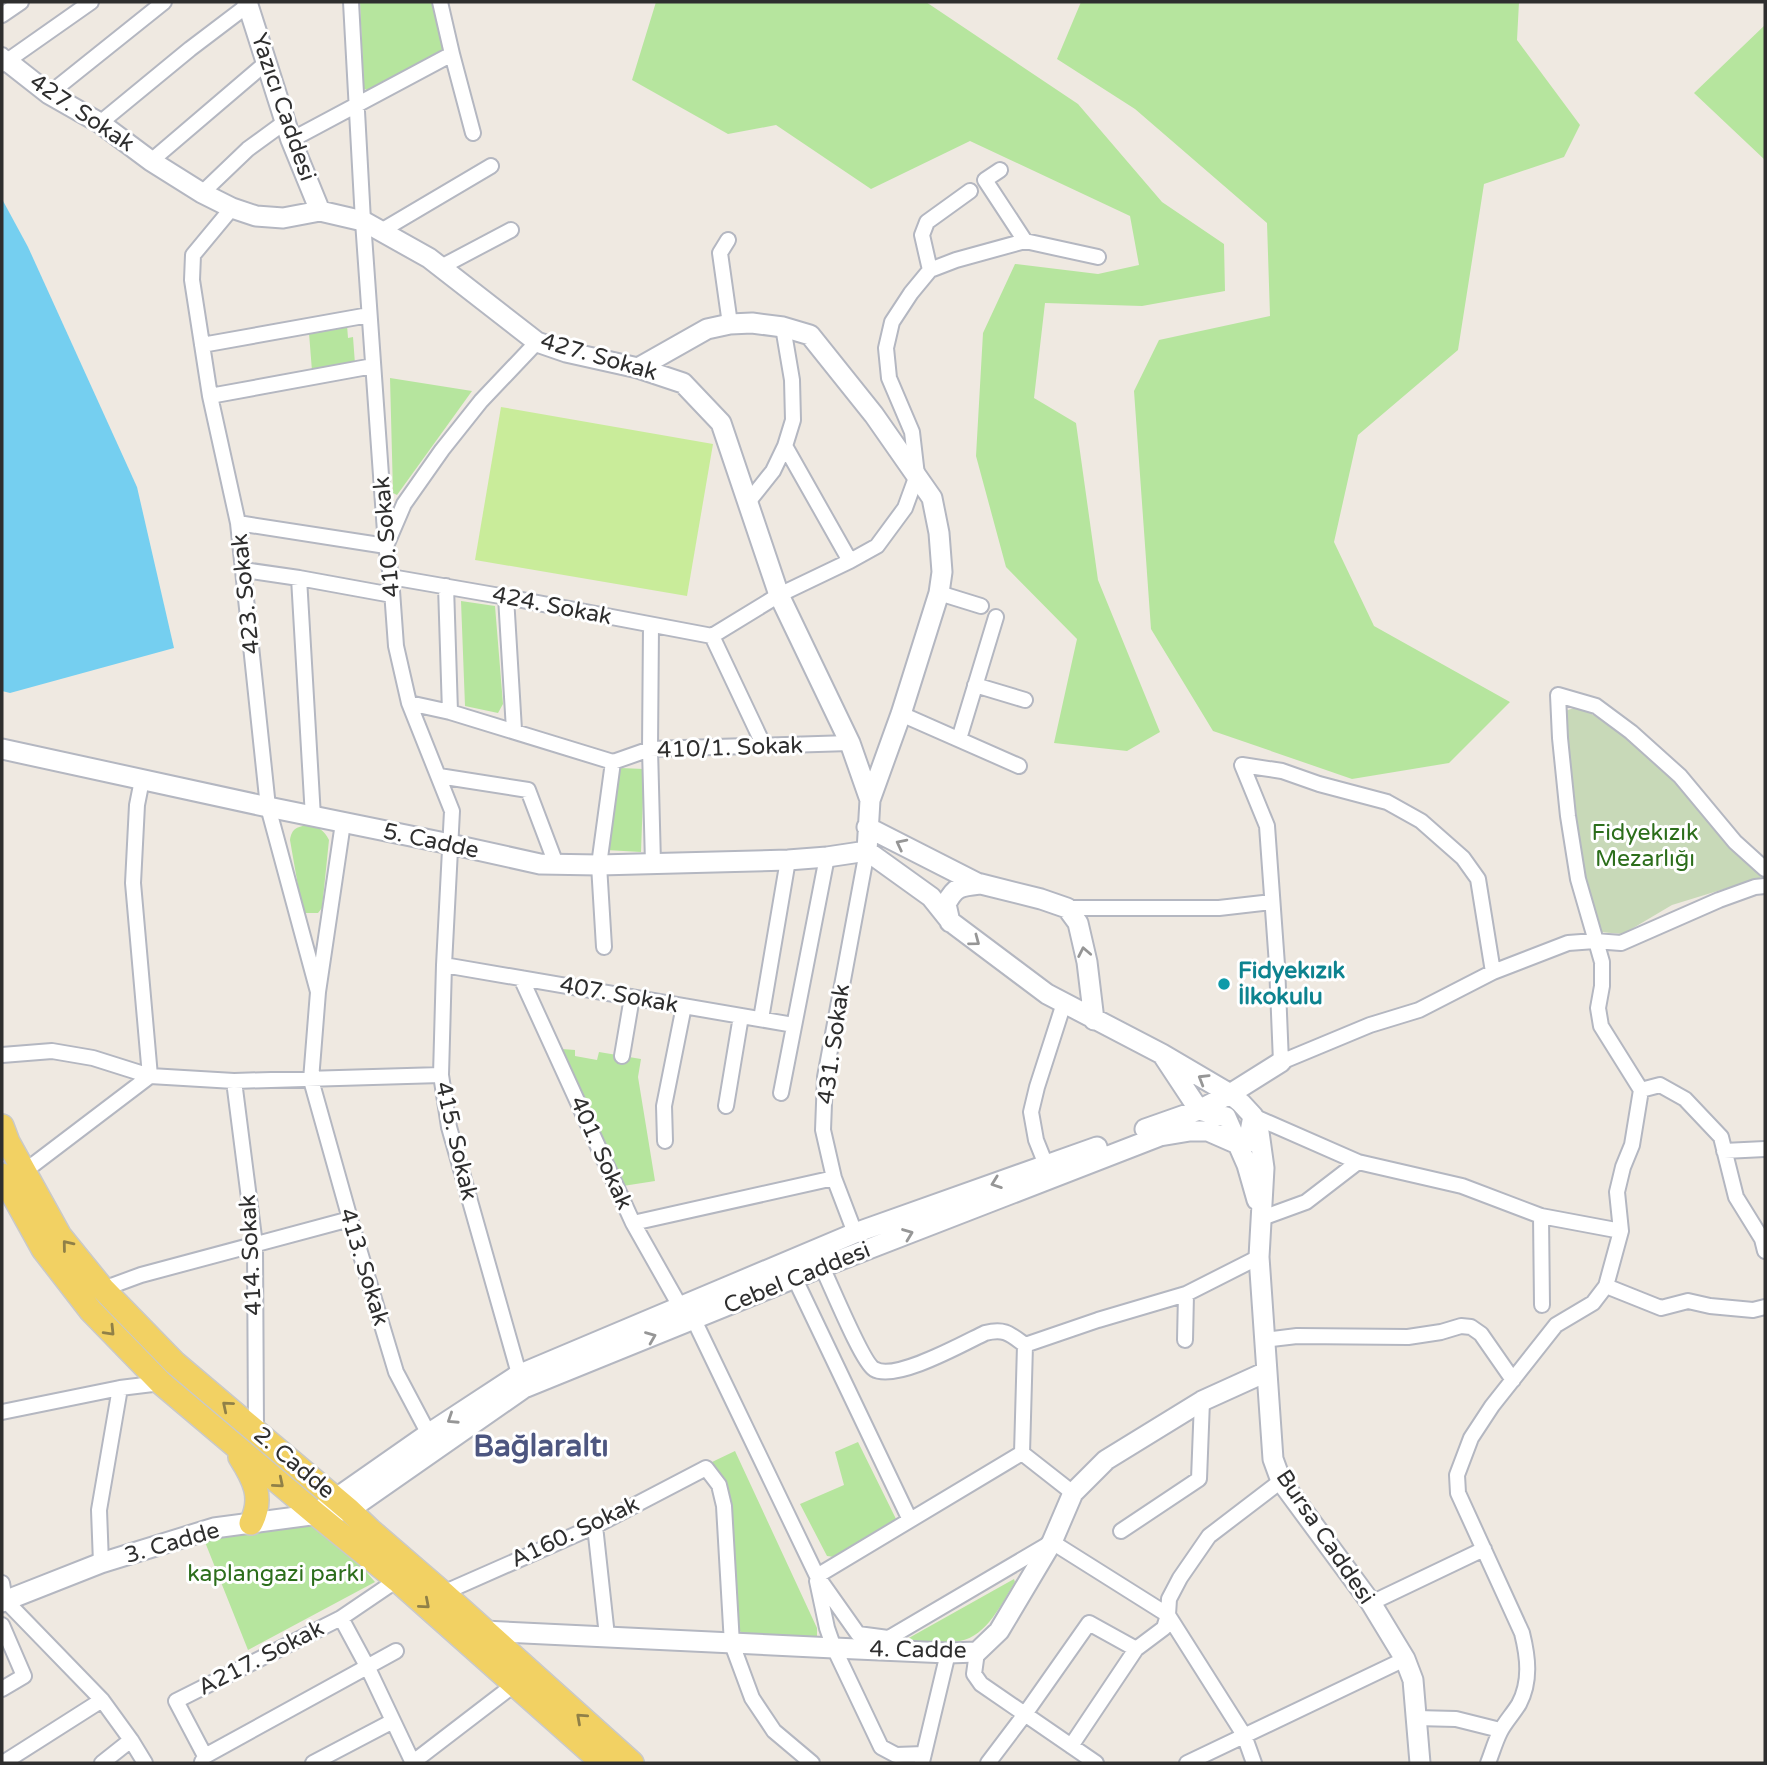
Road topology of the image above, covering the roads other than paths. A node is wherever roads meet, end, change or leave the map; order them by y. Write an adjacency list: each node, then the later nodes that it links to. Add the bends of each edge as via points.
1 (21, 2): 7 (street)
2 (91, 2): 9 (street)
3 (164, 2): 11 (street)
4 (351, 2): 12 (street, 410. Sokak)
5 (440, 2): 8 (street)
6 (248, 3): 10 (main road, Yazıcı Caddesi); 13 (street)
7 (2, 15)
8 (452, 54): 12 (street); 15 (street)
9 (3, 59): 11 (main road, 427. Sokak)
10 (267, 62): 14 (main road, Yazıcı Caddesi); 16 (street)
11 (49, 94): 13 (main road, 427. Sokak)
12 (356, 106): 14 (street); 23 (street, 410. Sokak)
13 (100, 123): 16 (main road, 427. Sokak)
14 (288, 131): 20 (street, via 248,149); 22 (main road, Yazıcı Caddesi)
15 (473, 133)
16 (151, 161): 20 (main road, 427. Sokak)
17 (491, 166): 25 (street)
18 (1000, 170): 27 (street, via 985,180)
19 (970, 191): 30 (street, via 926,222 922,235)
20 (202, 193): 21 (main road, 427. Sokak)
21 (232, 208): 22 (main road, 427. Sokak, via 283,218); 35 (street, 423. Sokak, via 193,255)
22 (320, 211): 23 (main road, 427. Sokak)
23 (363, 222): 25 (main road, 427. Sokak); 31 (street, 410. Sokak)
24 (511, 230): 29 (street)
25 (381, 231): 29 (main road, 427. Sokak)
26 (728, 240): 32 (street, via 720,253)
27 (1025, 241): 28 (street); 30 (street)
28 (1098, 257)
29 (440, 267): 34 (main road, 427. Sokak)
30 (930, 270): 40 (street, via 892,321 886,348 889,378 912,432)
31 (369, 315): 35 (street); 36 (street, 410. Sokak)
32 (730, 324): 33 (main road); 37 (main road, via 707,329)
33 (783, 327): 39 (street, via 793,420); 40 (main road, via 810,335)
34 (537, 342): 37 (main road, 427. Sokak); 43 (street, via 442,450 404,504)
35 (202, 345): 38 (street, 423. Sokak)
36 (373, 366): 38 (street); 43 (street, 410. Sokak)
37 (638, 368): 41 (main road, 427. Sokak, via 683,383 721,423)
38 (210, 396): 42 (street, 423. Sokak)
39 (785, 446): 41 (street, via 773,471); 44 (street)
40 (917, 475): 44 (street, via 905,508 877,546); 49 (main road, via 932,498 939,533)
41 (749, 501): 51 (main road, 427. Sokak)
42 (239, 523): 43 (street); 45 (street, 423. Sokak)
43 (386, 546): 46 (street, 410. Sokak)
44 (850, 561): 51 (street)
45 (244, 570): 47 (street); 73 (street, 423. Sokak)
46 (391, 577): 48 (street, 424. Sokak); 50 (street, 410. Sokak)
47 (299, 578): 50 (street); 74 (street)
48 (446, 586): 52 (street, 424. Sokak); 60 (street)
49 (939, 593): 53 (street); 61 (main road)
50 (392, 594): 59 (street, 410. Sokak, via 396,646)
51 (779, 594): 56 (street); 64 (main road, 427. Sokak)
52 (506, 597): 55 (street, 424. Sokak); 62 (street)
53 (981, 606)
54 (996, 617): 57 (street)
55 (651, 625): 56 (street, 424. Sokak); 67 (street)
56 (712, 636): 65 (street)
57 (975, 685): 58 (street); 63 (street)
58 (1025, 700)
59 (410, 703): 60 (street); 70 (street, 410. Sokak)
60 (450, 712): 62 (street)
61 (901, 714): 63 (street); 72 (main road)
62 (514, 730): 68 (street)
63 (959, 740): 69 (street)
64 (850, 743): 65 (street, 410/1. Sokak); 72 (main road, 427. Sokak)
65 (764, 746): 67 (street, 410/1. Sokak)
66 (2, 749): 71 (main road, 5. Cadde)
67 (650, 749): 68 (street, 410/1. Sokak); 81 (street)
68 (613, 762): 83 (street)
69 (1019, 766)
70 (439, 776): 77 (street, 410. Sokak, via 452,811); 82 (street, via 528,790)
71 (142, 780): 73 (main road, 5. Cadde); 108 (street, via 133,883)
72 (870, 800): 76 (main road, 427. Sokak)
73 (268, 807): 74 (main road, 5. Cadde); 95 (street, 423. Sokak)
74 (313, 817): 75 (main road, 5. Cadde)
75 (343, 823): 77 (main road, 5. Cadde); 95 (street)
76 (867, 827): 78 (main road, 427. Sokak); 85 (main road, one-way to 76)
77 (450, 844): 82 (main road, 5. Cadde); 92 (street, 415. Sokak)
78 (866, 851): 79 (main road, 5. Cadde); 89 (main road, via 930,897); 125 (street, 431. Sokak, via 825,1077 823,1130)
79 (827, 857): 80 (main road, 5. Cadde); 102 (street)
80 (789, 860): 81 (main road, 5. Cadde); 100 (street)
81 (653, 863): 83 (main road, 5. Cadde)
82 (556, 864): 83 (main road, 5. Cadde)
83 (599, 865): 91 (street)
84 (1765, 869): 90 (street, via 1735,842 1681,776 1631,732 1596,706 1558,695 1568,816 1578,879)
85 (980, 884): 88 (main road); 89 (main road, via 952,891 946,904)
86 (1765, 886): 90 (street, via 1719,900 1621,943)
87 (1272, 902): 88 (street, via 1219,908); 93 (street, via 1266,826 1242,765 1282,771 1387,802 1421,821 1463,858 1478,879); 106 (street)
88 (1067, 908): 101 (main road, one-way to 88, via 1078,923)
89 (951, 922): 97 (main road, one-way to 97)
90 (1595, 941): 93 (street, via 1569,943); 111 (street, via 1602,962 1601,1026)
91 (604, 947)
92 (444, 965): 94 (street, 407. Sokak); 107 (street, 415. Sokak)
93 (1493, 972): 106 (street, via 1419,1010)
94 (521, 978): 96 (street, 407. Sokak); 129 (street, 401. Sokak)
95 (317, 992): 109 (street, 413. Sokak)
96 (632, 997): 98 (street, 407. Sokak); 105 (street)
97 (1064, 1003): 101 (main road); 123 (street, via 1031,1112 1035,1140)
98 (684, 1006): 99 (street, 407. Sokak); 118 (street, via 664,1106)
99 (741, 1016): 100 (street, 407. Sokak); 114 (street)
100 (761, 1019): 102 (street, 407. Sokak)
101 (1094, 1020): 103 (main road)
102 (794, 1025): 112 (street)
103 (1162, 1054): 113 (main road, one-way to 103); 115 (main road)
104 (2, 1055): 108 (street, via 52,1051)
105 (622, 1056)
106 (1281, 1062): 113 (main road, Cebel Caddesi)
107 (441, 1075): 109 (street); 147 (street, 415. Sokak, via 449,1127)
108 (150, 1076): 110 (street); 124 (street)
109 (311, 1080): 110 (street); 128 (street, 413. Sokak)
110 (234, 1082): 132 (street, 414. Sokak)
111 (1641, 1090): 121 (street, via 1660,1085 1685,1099 1721,1137); 130 (street, via 1632,1145 1617,1192)
112 (781, 1093)
113 (1230, 1094): 115 (main road, Cebel Caddesi); 116 (main road)
114 (726, 1106)
115 (1199, 1110): 119 (main road, via 1226,1117); 123 (main road, Cebel Caddesi)
116 (1253, 1116): 119 (main road, via 1248,1142); 122 (street); 127 (main road, Bursa Caddesi, via 1264,1168)
117 (2, 1126): 124 (main road, 2. Cadde, via 8,1142)
118 (665, 1141)
119 (1240, 1145): 127 (main road); 135 (main road, Cebel Caddesi, one-way to 119, via 1160,1136 1208,1131)
120 (1765, 1149): 121 (street)
121 (1724, 1151): 133 (street, via 1736,1197)
122 (1358, 1162): 126 (street, via 1462,1186); 127 (street, via 1306,1202)
123 (1046, 1165): 131 (main road, Cebel Caddesi, one-way to 131)
124 (8, 1178): 137 (main road, 2. Cadde, one-way to 124); 148 (main road, 2. Cadde, one-way to 148, via 43,1249 91,1311)
125 (834, 1178): 129 (street); 131 (street, 431. Sokak)
126 (1541, 1216): 130 (street); 139 (street)
127 (1262, 1218): 134 (main road, Bursa Caddesi)
128 (350, 1219): 132 (street); 154 (street, 413. Sokak, via 396,1372)
129 (633, 1223): 141 (street, 401. Sokak)
130 (1621, 1231): 136 (street)
131 (855, 1233): 135 (main road, Cebel Caddesi)
132 (255, 1245): 137 (street); 152 (street, 414. Sokak)
133 (1765, 1251)
134 (1259, 1257): 138 (street); 143 (main road, Bursa Caddesi)
135 (808, 1268): 141 (main road, Cebel Caddesi); 144 (street, via 874,1369 910,1368 996,1331 1008,1332); 161 (street)
136 (1606, 1286): 140 (street, via 1661,1308 1688,1301 1753,1310); 146 (street, via 1594,1303 1556,1325)
137 (103, 1289): 152 (main road, 2. Cadde, one-way to 137, via 175,1363)
138 (1186, 1294): 142 (street); 144 (street)
139 (1542, 1305)
140 (1765, 1307)
141 (687, 1314): 147 (main road, Cebel Caddesi); 169 (street, 401. Sokak)
142 (1185, 1340)
143 (1264, 1340): 145 (main road, Bursa Caddesi); 146 (street, via 1408,1337 1466,1326 1481,1334)
144 (1025, 1345): 155 (street)
145 (1266, 1372): 150 (main road, 4. Cadde); 156 (main road, Bursa Caddesi, via 1273,1459)
146 (1513, 1380): 167 (street, via 1471,1438 1457,1475 1458,1493)
147 (521, 1382): 154 (main road, Cebel Caddesi)
148 (161, 1384): 149 (street); 153 (main road, 2. Cadde)
149 (120, 1388): 151 (street); 168 (street, via 99,1510)
150 (1202, 1401): 158 (main road, 4. Cadde, via 1106,1460); 165 (street, via 1199,1479)
151 (2, 1412)
152 (256, 1430): 159 (main road, 2. Cadde)
153 (228, 1440): 160 (main road, 2. Cadde, one-way to 160); 162 (main road, via 254,1480 257,1511)
154 (433, 1441): 157 (main road, Cebel Caddesi); 159 (main road, Cebel Caddesi)
155 (1023, 1453): 158 (street); 161 (street)
156 (1281, 1481): 173 (main road, Bursa Caddesi); 174 (street, via 1209,1536 1169,1599)
157 (379, 1488): 159 (main road, Cebel Caddesi); 164 (main road, via 371,1504)
158 (1073, 1493): 166 (main road, 4. Cadde)
159 (342, 1504): 160 (main road, 3. Cadde); 164 (main road, 2. Cadde)
160 (316, 1514): 162 (main road, 3. Cadde); 170 (main road, 2. Cadde)
161 (910, 1520): 169 (street)
162 (251, 1523): 168 (main road, 3. Cadde, via 214,1528)
163 (596, 1525): 171 (street, A160. Sokak); 179 (street); 181 (street, A160. Sokak, via 706,1468 719,1486 724,1506)
164 (370, 1530): 171 (main road, 2. Cadde)
165 (1121, 1531)
166 (1052, 1542): 174 (street); 180 (street); 186 (main road, 4. Cadde, via 999,1631)
167 (1484, 1549): 173 (street); 196 (street, via 1527,1651 1525,1691)
168 (101, 1563): 172 (main road, 3. Cadde)
169 (817, 1576): 178 (street); 182 (street)
170 (397, 1580): 175 (street, A217. Sokak); 190 (main road, 2. Cadde, one-way to 190)
171 (443, 1593): 177 (main road, 2. Cadde)
172 (3, 1595): 192 (street)
173 (1371, 1603): 188 (main road, Bursa Caddesi)
174 (1168, 1615): 183 (street, via 1164,1629); 197 (street)
175 (341, 1618): 189 (street); 201 (street, A217. Sokak, via 176,1701)
176 (2, 1625): 191 (street, via 24,1676)
177 (484, 1631): 179 (main road, 4. Cadde); 208 (main road, 2. Cadde, one-way to 177)
178 (858, 1634): 180 (street); 184 (street)
179 (607, 1636): 181 (main road, 4. Cadde)
180 (888, 1638): 184 (street)
181 (732, 1644): 182 (main road, 4. Cadde); 209 (street, via 752,1698 774,1731)
182 (834, 1648): 184 (main road, 4. Cadde); 200 (street, via 881,1747 896,1755)
183 (1136, 1649): 193 (street, via 1089,1623); 199 (street)
184 (870, 1650): 187 (main road, 4. Cadde)
185 (396, 1651): 189 (street)
186 (977, 1652): 187 (main road, 4. Cadde); 193 (street, via 974,1674 981,1684)
187 (948, 1653): 200 (street)
188 (1405, 1659): 194 (main road, Bursa Caddesi, via 1413,1680); 197 (street)
189 (368, 1668): 195 (street); 201 (street)
190 (515, 1684): 206 (street); 207 (main road, 2. Cadde)
191 (2, 1689)
192 (102, 1700): 198 (street); 202 (street)
193 (1025, 1714): 199 (street); 210 (street)
194 (1416, 1718): 196 (street, via 1456,1719); 214 (main road, Bursa Caddesi)
195 (393, 1721): 205 (street); 206 (street)
196 (1500, 1730): 215 (street)
197 (1244, 1735): 212 (street); 213 (street)
198 (131, 1741): 203 (street); 204 (street)
199 (1071, 1745): 211 (street)
200 (923, 1758)
201 (203, 1760)
202 (3, 1763)
203 (102, 1763)
204 (145, 1763)
205 (313, 1763)
206 (413, 1763)
207 (603, 1763)
208 (632, 1763)
209 (812, 1763)
210 (988, 1763)
211 (1096, 1763)
212 (1187, 1763)
213 (1254, 1763)
214 (1420, 1763)
215 (1488, 1763)

